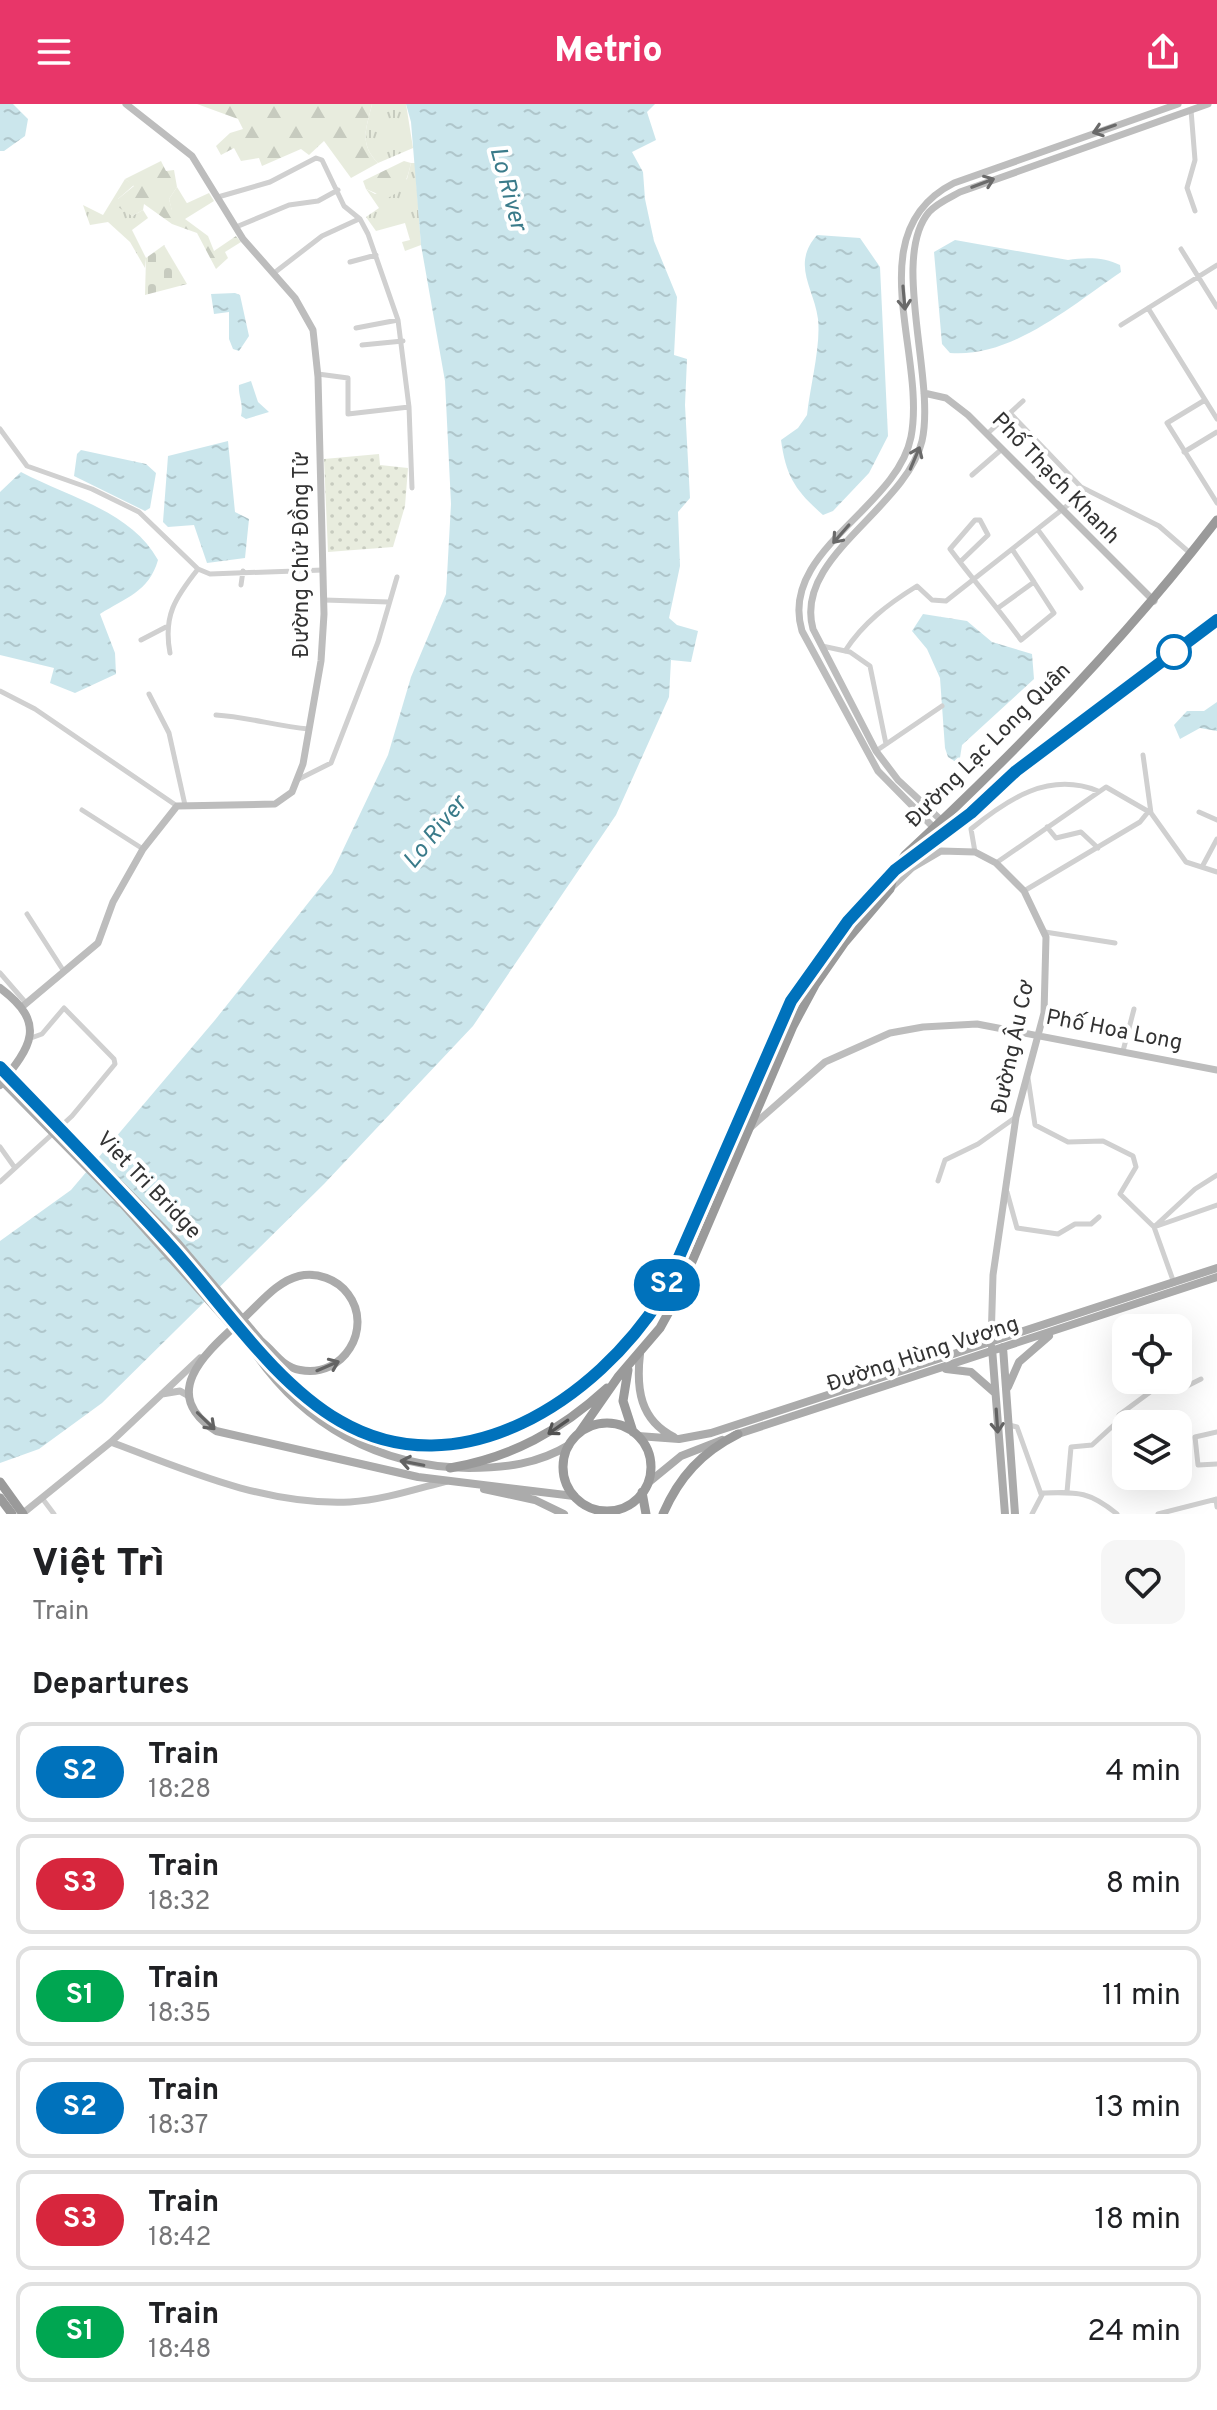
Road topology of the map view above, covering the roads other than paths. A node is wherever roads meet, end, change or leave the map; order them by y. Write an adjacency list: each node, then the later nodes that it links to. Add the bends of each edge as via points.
1 (126, 104): 6 (street, Đường Chử Đồng Tử, via 185,148)
2 (1178, 104): 66 (street, one-way to 66, via 954,183 923,202 911,222 901,261 911,439 894,475 815,564 798,598 802,631)
3 (1208, 104): 4 (street)
4 (1191, 109): 7 (street, via 1195,160 1187,188); 24 (street, one-way to 4, via 912,261 928,213 960,192)
5 (338, 190): 6 (street, via 316,158 281,178); 8 (street, via 344,206); 9 (street)
6 (218, 197): 9 (street, Đường Chử Đồng Tử)
7 (1195, 211)
8 (360, 219): 11 (street); 14 (street, via 322,236)
9 (235, 228): 14 (street, Đường Chử Đồng Tử)
10 (1181, 249): 15 (street)
11 (376, 255): 12 (street); 18 (street)
12 (350, 262)
13 (1217, 265): 15 (street)
14 (273, 274): 23 (street, Đường Chử Đồng Tử, via 311,324)
15 (1198, 276): 16 (street); 17 (street)
16 (1217, 307)
17 (1148, 308): 19 (street); 25 (street)
18 (398, 320): 20 (street); 21 (street)
19 (1121, 325)
20 (356, 328)
21 (403, 341): 22 (street); 27 (street)
22 (362, 345)
23 (318, 374): 27 (street, via 348,378 348,414); 46 (street, Đường Chử Đồng Tử)
24 (924, 393): 32 (street, Phố Thạch Khanh, via 951,401); 59 (street, one-way to 24, via 809,611 816,581 911,469 922,441)
25 (1205, 400): 29 (street); 34 (street, via 1167,423)
26 (1023, 401): 28 (street)
27 (409, 407): 36 (street)
28 (1010, 413): 32 (street); 37 (street)
29 (1217, 419)
30 (0, 429): 45 (street, via 27,466 139,512)
31 (1217, 432): 34 (street)
32 (987, 434): 33 (street, Phố Thạch Khanh)
33 (1002, 449): 35 (street); 39 (street, Phố Thạch Khanh)
34 (1184, 452): 38 (street)
35 (972, 475)
36 (412, 488)
37 (1087, 490): 39 (street); 43 (street, via 1142,516)
38 (1217, 503)
39 (1062, 512): 41 (street); 54 (street, Phố Thạch Khanh)
40 (1217, 520): 43 (highway, Đường Lạc Long Quân)
41 (1038, 530): 42 (street); 52 (street)
42 (1012, 549): 49 (street); 50 (street)
43 (1191, 554): 54 (highway, Đường Lạc Long Quân)
44 (960, 562): 44 (street, via 988,535 980,520 951,545); 49 (street)
45 (198, 569): 47 (street, via 210,574); 57 (street)
46 (324, 570): 47 (street); 53 (street, Đường Chử Đồng Tử)
47 (243, 571): 51 (street)
48 (397, 577): 55 (street)
49 (974, 579): 56 (street); 60 (street, via 941,602 917,586 859,629)
50 (1034, 582): 56 (street); 56 (street, via 1054,613 1018,642)
51 (241, 585)
52 (1081, 588)
53 (324, 600): 55 (street); 68 (street, Đường Chử Đồng Tử)
54 (1154, 601): 79 (highway, Đường Lạc Long Quân)
55 (389, 602): 72 (street, via 331,763)
56 (998, 608)
57 (166, 627): 58 (street); 61 (street)
58 (141, 640)
59 (822, 646): 60 (street); 64 (street)
60 (845, 651): 69 (street, via 870,666)
61 (170, 653)
62 (0, 691): 74 (street)
63 (149, 694): 74 (street, via 169,733)
64 (850, 703): 66 (street); 70 (street)
65 (942, 706): 69 (street)
66 (842, 707): 79 (street, via 878,771)
67 (216, 715): 68 (street)
68 (310, 729): 72 (street, Đường Chử Đồng Tử)
69 (886, 744): 70 (street)
70 (876, 751): 79 (street)
71 (1143, 755): 76 (street)
72 (296, 781): 74 (street, via 288,796 275,804)
73 (1098, 791): 76 (street, via 1106,787); 80 (street); 84 (street, via 1063,783 1034,787 971,829)
74 (181, 806): 83 (street)
75 (82, 810): 83 (street)
76 (1149, 812): 82 (street); 86 (street, via 1183,859)
77 (1199, 812): 78 (street)
78 (1217, 820)
79 (938, 824): 88 (highway, Đường Lạc Long Quân, via 905,855)
80 (1047, 827): 82 (street, via 1056,838 1081,832); 85 (street)
81 (1217, 839): 86 (street)
82 (1098, 848): 89 (street)
83 (143, 849): 93 (street, via 113,902 98,943)
84 (975, 852): 85 (street, Đường Âu Cơ); 88 (street, via 941,851)
85 (996, 863): 89 (street, Đường Âu Cơ)
86 (1202, 867): 87 (street)
87 (1217, 872)
88 (890, 889): 107 (highway, Đường Lạc Long Quân, via 815,985)
89 (1024, 891): 91 (street, Đường Âu Cơ)
90 (27, 914): 93 (street)
91 (1045, 932): 92 (street); 98 (street, Đường Âu Cơ, via 1048,976)
92 (1115, 943)
93 (63, 970): 96 (street)
94 (0, 973): 96 (street)
95 (0, 988): 96 (main road)
96 (24, 1004): 99 (main road)
97 (1134, 1009): 100 (street)
98 (1039, 1035): 100 (street, Phố Hoa Long); 103 (street, Đường Âu Cơ); 107 (street, Phố Hoa Long, via 977,1024 890,1033 825,1062)
99 (31, 1038): 105 (main road); 109 (street, via 42,1034 64,1008 115,1064 72,1116)
100 (1123, 1051): 102 (street, Phố Hoa Long)
101 (0, 1063): 122 (main road, Viet Tri Bridge, one-way to 122, bridge, via 167,1231 262,1342 292,1368 329,1368 344,1357 358,1327 354,1304 328,1279 292,1278)
102 (1217, 1070)
103 (1028, 1073): 106 (street, Đường Âu Cơ); 116 (street, via 1035,1125 1068,1142 1103,1141 1133,1156 1136,1167 1120,1194)
104 (0, 1079): 140 (main road, Viet Tri Bridge, one-way to 104, bridge, via 389,1458 329,1428 294,1400 118,1199)
105 (0, 1085)
106 (1016, 1117): 111 (street, via 945,1160); 113 (street, Đường Âu Cơ)
107 (748, 1129): 123 (highway, Đường Lạc Long Quân, via 680,1291)
108 (0, 1147): 109 (street)
109 (15, 1168): 112 (street)
110 (1217, 1175): 116 (street)
111 (938, 1181)
112 (0, 1182)
113 (1007, 1192): 115 (street, via 1017,1228 1058,1234); 121 (street, Đường Âu Cơ, via 993,1275)
114 (1217, 1205): 116 (street)
115 (1099, 1217)
116 (1154, 1227): 119 (street)
117 (1217, 1268): 119 (main road, Đường Hùng Vương)
118 (1217, 1277): 120 (main road, Đường Hùng Vương)
119 (1174, 1283): 121 (main road, Đường Hùng Vương)
120 (1059, 1329): 121 (main road, Đường Hùng Vương); 127 (main road, via 1023,1357)
121 (997, 1346): 124 (main road, Đường Hùng Vương); 127 (main road, Đường Âu Cơ); 128 (main road, Đường Âu Cơ); 136 (main road, Đường Hùng Vương)
122 (208, 1352): 129 (street); 130 (main road, via 191,1375)
123 (640, 1354): 125 (highway, Đường Lạc Long Quân); 134 (highway, Đường Lạc Long Quân, via 623,1389 624,1409); 136 (main road, via 644,1408 659,1428)
124 (925, 1372): 128 (main road, via 965,1370); 135 (main road, Đường Hùng Vương)
125 (618, 1377): 133 (highway, Đường Lạc Long Quân); 140 (highway, one-way to 140, via 568,1421 532,1443 496,1459)
126 (1201, 1379): 144 (street, via 1187,1386 1161,1384 1119,1415 1092,1445 1071,1447)
127 (1007, 1391): 131 (main road, Đường Âu Cơ)
128 (995, 1393): 159 (main road, Đường Âu Cơ, one-way to 159)
129 (160, 1395): 130 (street, via 180,1391); 137 (street)
130 (189, 1396): 141 (main road, one-way to 141, via 201,1418 221,1433)
131 (1009, 1425): 145 (street, via 1017,1427); 160 (main road, Đường Âu Cơ)
132 (1217, 1432): 139 (street, via 1193,1440 1198,1465)
133 (579, 1433): 134 (highway, via 606,1423); 138 (highway)
134 (636, 1434): 136 (main road, Đường Hùng Vương); 143 (highway, via 650,1458)
135 (738, 1434): 143 (main road, Đường Hùng Vương, via 681,1456); 158 (highway, via 691,1468)
136 (679, 1439)
137 (111, 1442): 141 (street, via 239,1488 313,1501 375,1499); 147 (street)
138 (569, 1445): 140 (main road, via 520,1465); 146 (highway, via 563,1472)
139 (1217, 1464)
140 (450, 1468)
141 (448, 1481): 146 (main road); 155 (main road, via 525,1497)
142 (0, 1482): 153 (highway, bridge)
143 (645, 1487): 150 (highway, via 615,1510); 157 (highway)
144 (1067, 1492): 145 (street); 162 (street, via 1086,1493)
145 (1041, 1494): 161 (street)
146 (574, 1496): 150 (highway)
147 (42, 1497): 153 (street); 154 (street)
148 (0, 1498): 152 (highway)
149 (1216, 1499): 151 (street); 163 (street)
150 (584, 1504): 156 (highway)
151 (1217, 1507)
152 (12, 1514)
153 (23, 1514)
154 (54, 1514)
155 (564, 1514)
156 (592, 1514)
157 (646, 1514)
158 (663, 1514)
159 (1005, 1514)
160 (1015, 1514)
161 (1032, 1514)
162 (1117, 1514)
163 (1158, 1514)

